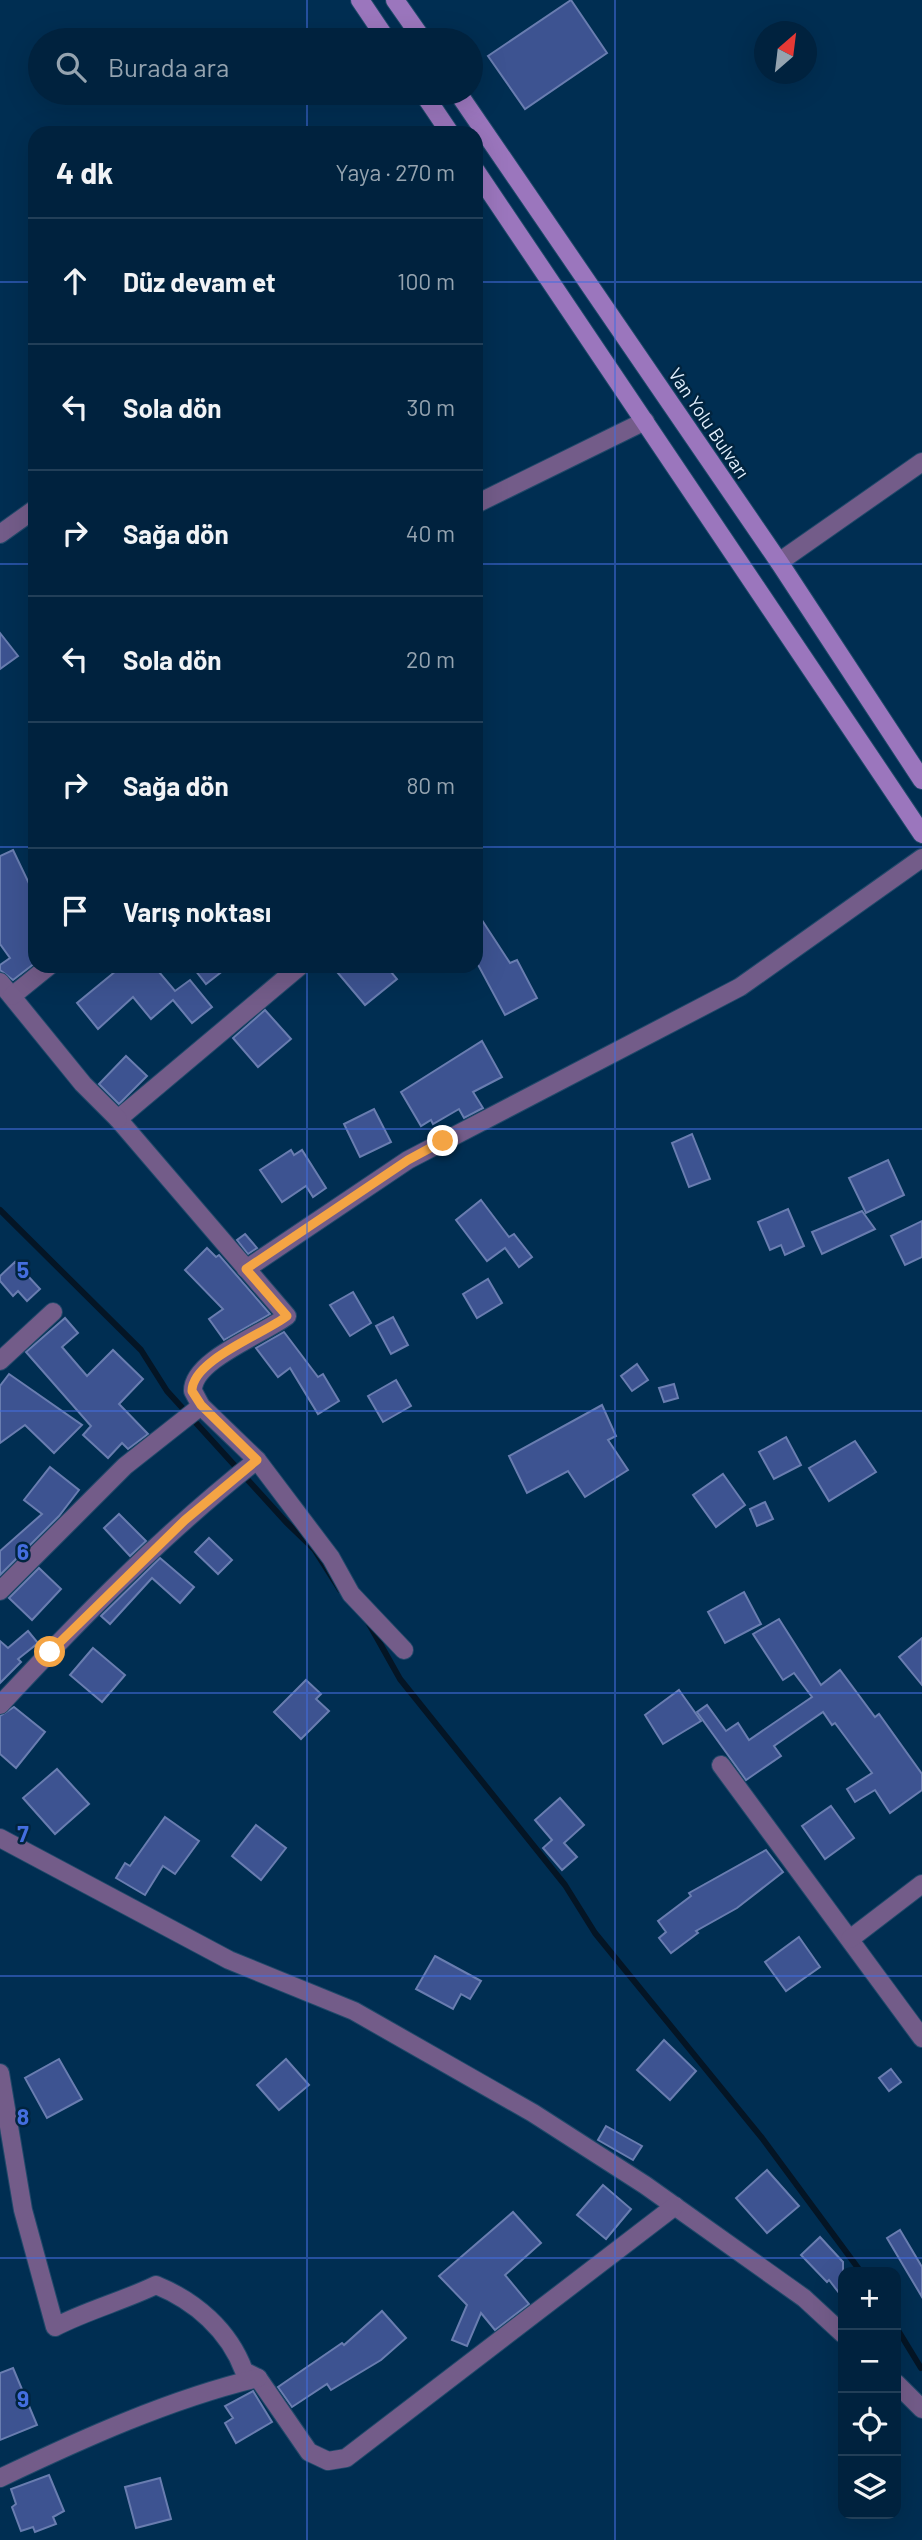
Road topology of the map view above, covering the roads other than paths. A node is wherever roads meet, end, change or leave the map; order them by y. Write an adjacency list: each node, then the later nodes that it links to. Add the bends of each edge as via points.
1 (360, 0): 3 (main road)
2 (395, 0): 4 (main road)
3 (379, 28)
4 (415, 28)
5 (431, 105): 7 (main road)
6 (466, 105): 8 (main road, Van Yolu Bulvarı)
7 (445, 126)
8 (481, 126)
9 (483, 130): 16 (main road, Van Yolu Bulvarı)
10 (483, 181): 11 (main road)
11 (645, 421): 13 (street); 18 (main road)
12 (922, 462): 16 (street)
13 (483, 501)
14 (28, 514): 15 (street)
15 (0, 534)
16 (779, 562): 17 (main road, Van Yolu Bulvarı)
17 (922, 780)
18 (922, 834)
19 (922, 858): 25 (street, via 740,987 408,1160)
20 (40, 973): 23 (street)
21 (292, 973): 24 (street)
22 (0, 982): 23 (street)
23 (12, 996): 24 (street, via 83,1084)
24 (118, 1119): 25 (street)
25 (246, 1269): 28 (street, via 287,1316 196,1374 192,1391)
26 (52, 1312): 27 (street)
27 (0, 1361)
28 (201, 1405): 29 (street); 30 (street, via 125,1466)
29 (257, 1460): 31 (street, via 331,1558 351,1594); 32 (street, via 130,1572)
30 (0, 1591)
31 (404, 1650)
32 (0, 1705)
33 (721, 1765): 36 (street)
34 (0, 1838): 39 (street, via 229,1960 354,2011 533,2113)
35 (922, 1884): 36 (street)
36 (850, 1939): 37 (street)
37 (922, 2038)
38 (0, 2073): 41 (street, via 23,2210 55,2327 156,2285 181,2295 210,2318 244,2371)
39 (675, 2206): 40 (street, via 804,2298); 41 (street, via 346,2458 328,2461 309,2452)
40 (839, 2330)
41 (258, 2378): 44 (street, via 120,2426)
42 (901, 2387): 43 (street)
43 (919, 2401)
44 (0, 2478)

